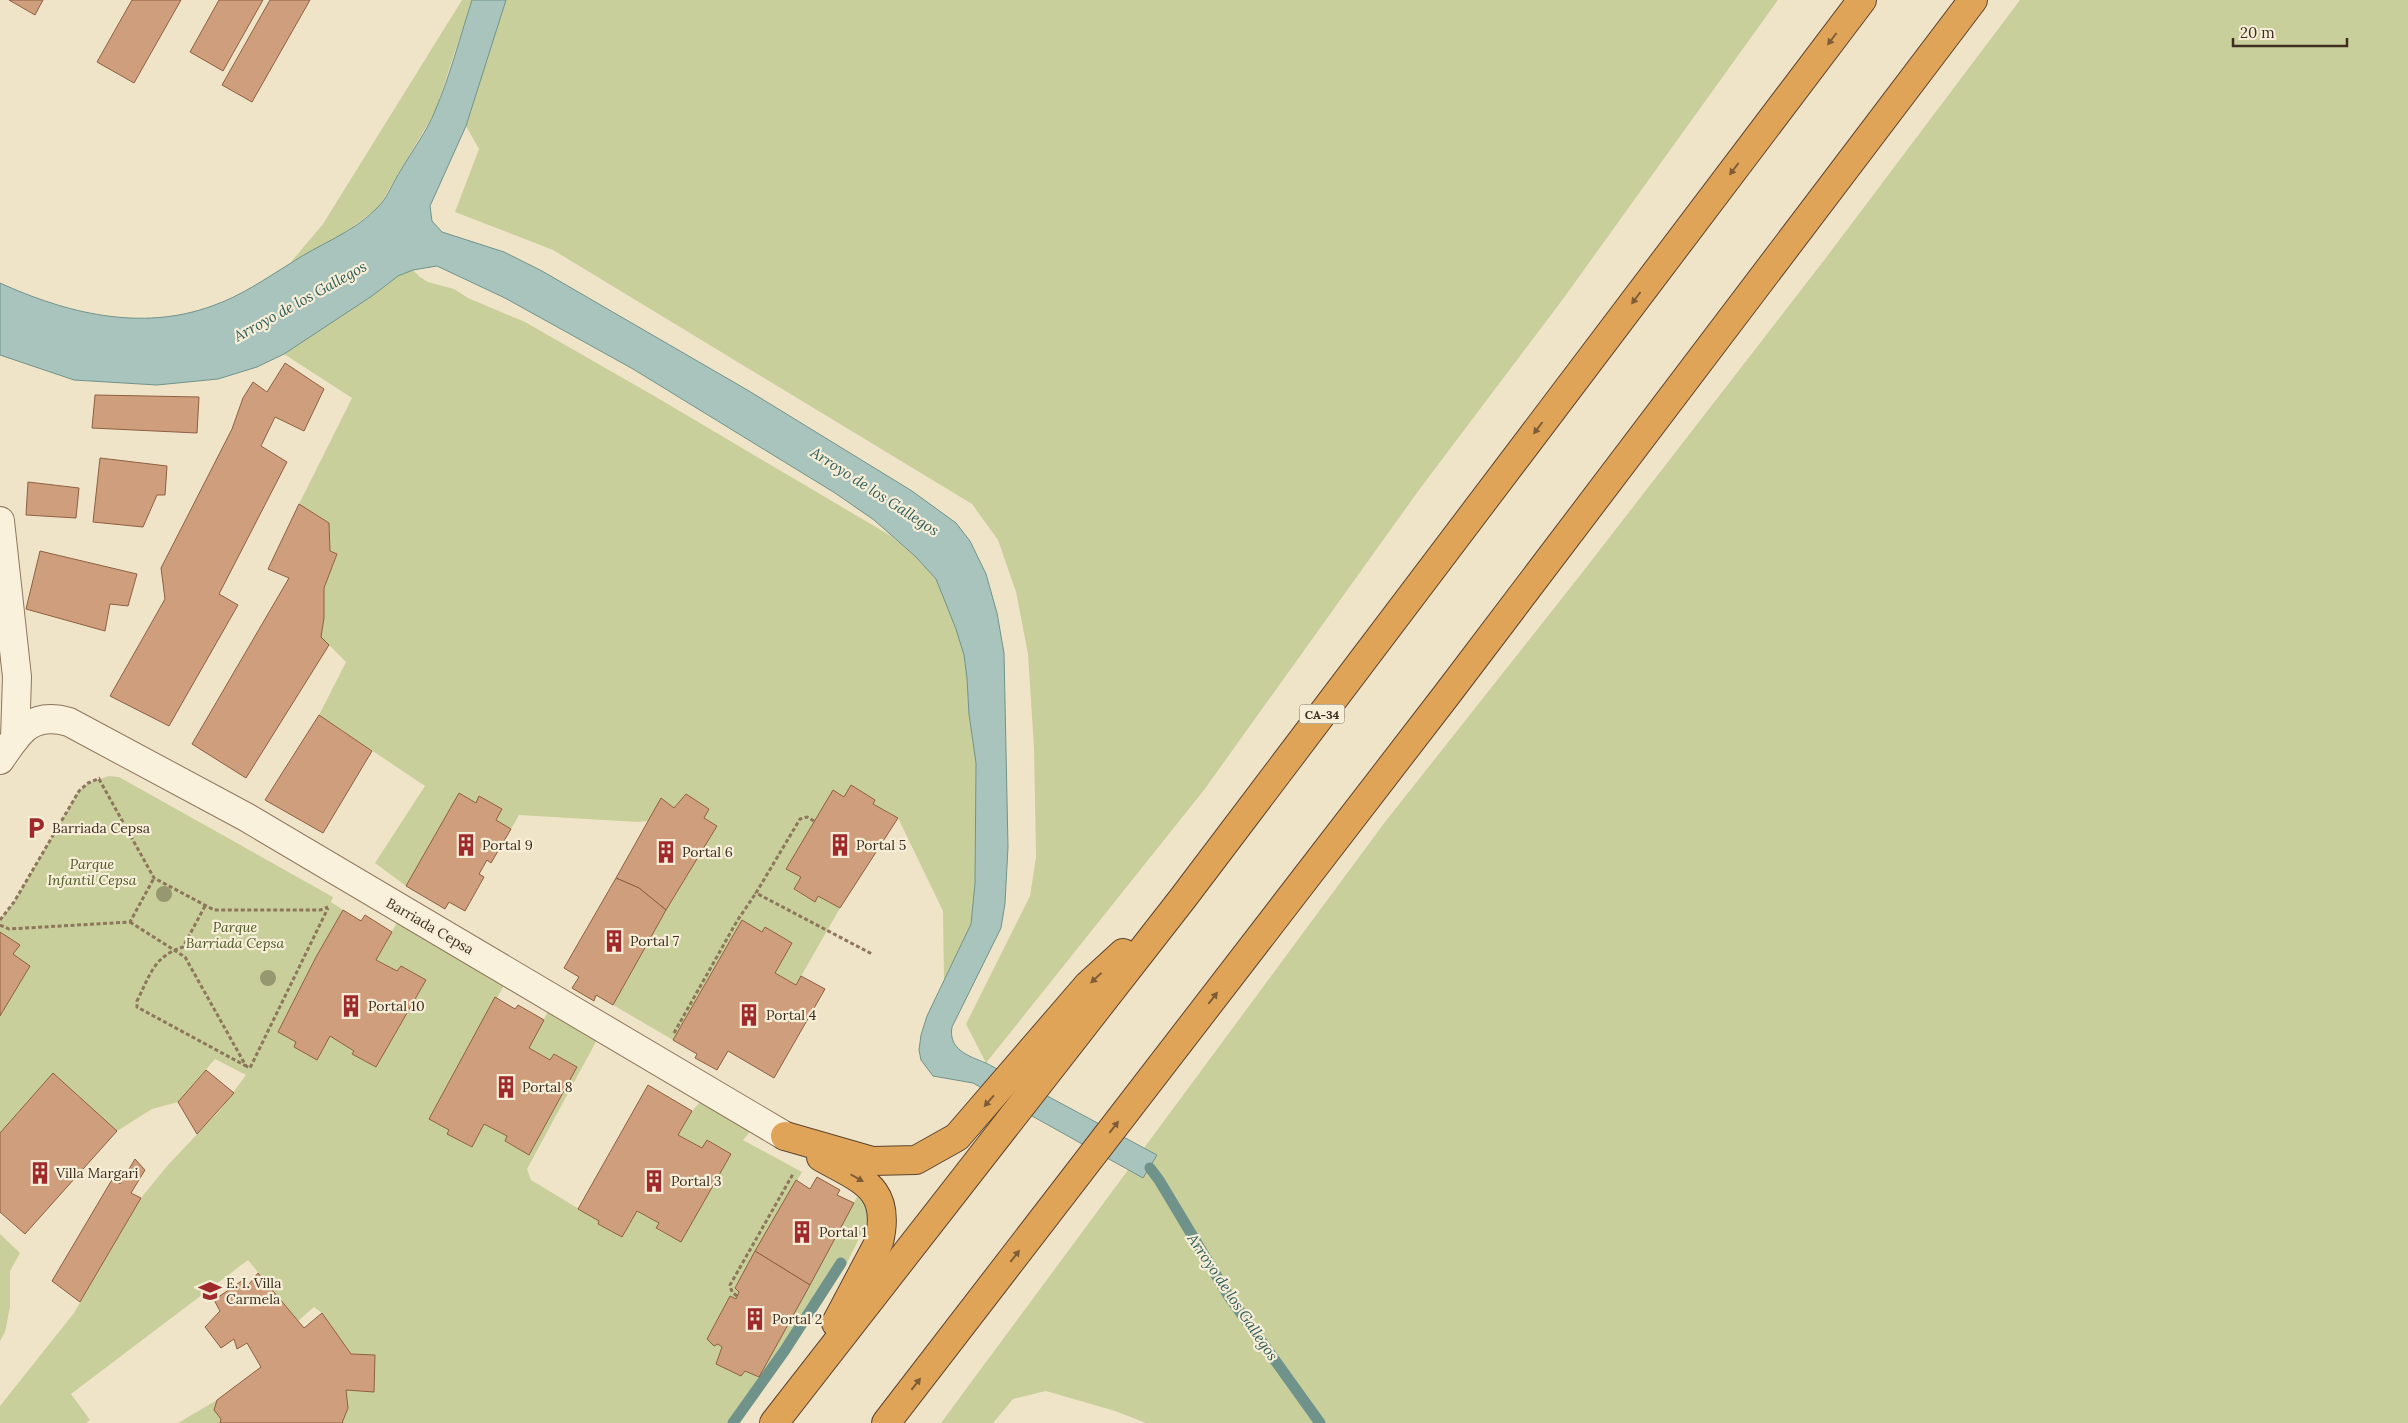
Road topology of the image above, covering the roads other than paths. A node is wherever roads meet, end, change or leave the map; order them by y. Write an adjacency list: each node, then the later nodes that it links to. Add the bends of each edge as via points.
1 (1862, 0): 5 (highway, CA-34, one-way to 5)
2 (1973, 0): 9 (highway, one-way to 2, via 1442,701)
3 (0, 521): 4 (street, via 17,677)
4 (7, 749): 6 (street, Barriada Cepsa, via 23,728 34,722 55,718 69,722 246,817)
5 (1184, 898): 6 (highway, one-way to 6, via 1088,985 957,1137 916,1160 893,1161 872,1161); 7 (highway, CA-34)
6 (796, 1142): 7 (highway, one-way to 7, via 869,1184 882,1211 883,1227 879,1242)
7 (811, 1375): 8 (highway, CA-34)
8 (774, 1423)
9 (886, 1423)

